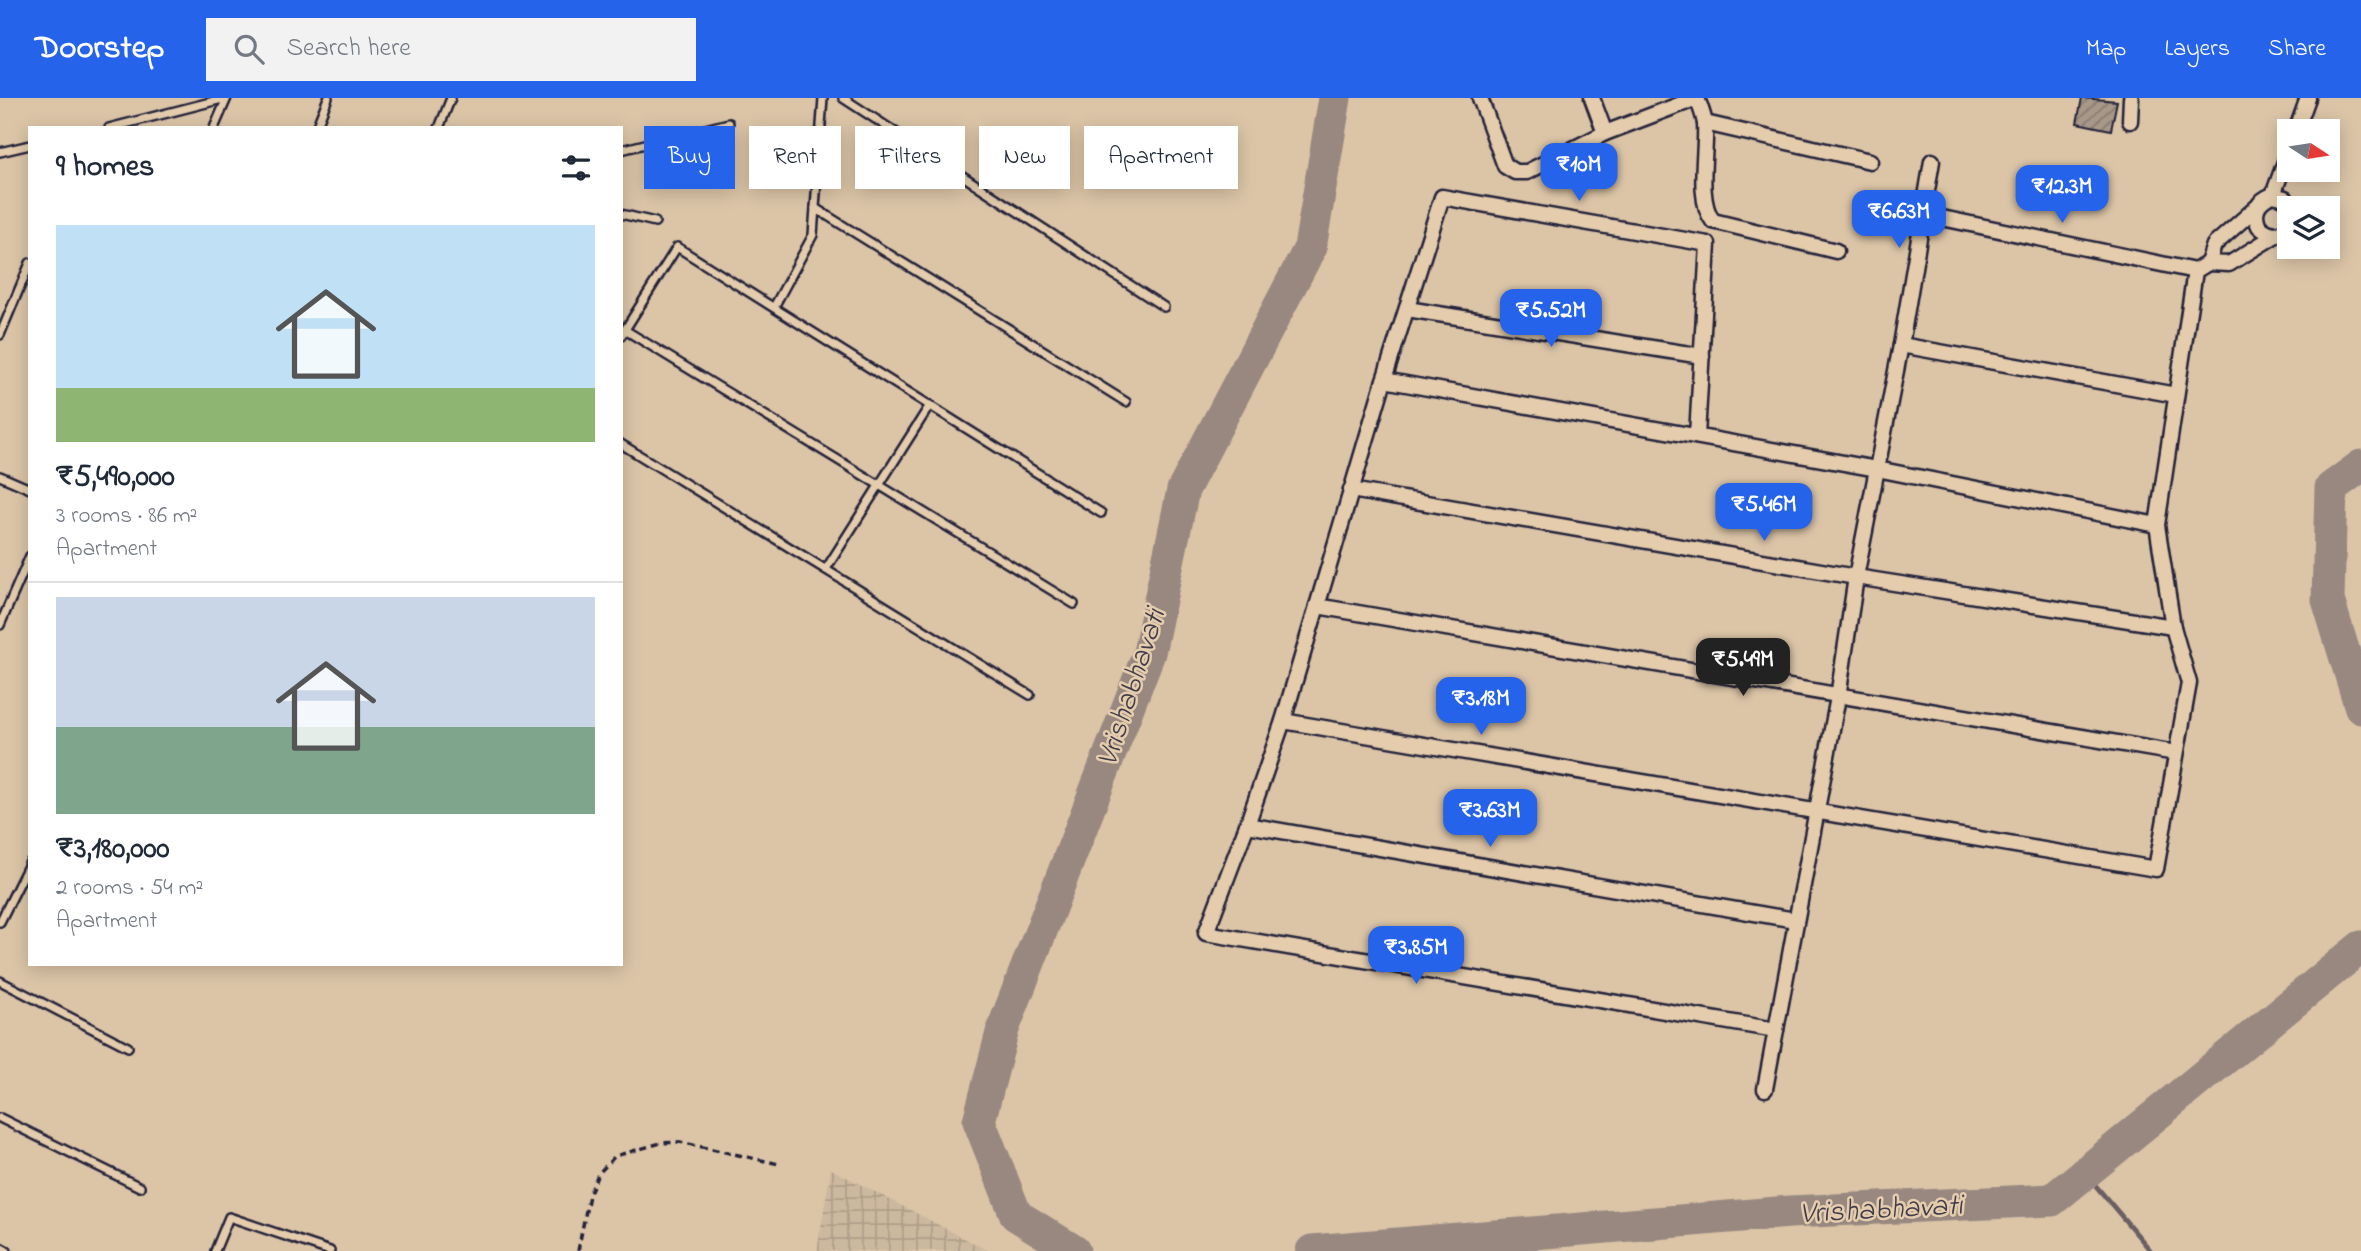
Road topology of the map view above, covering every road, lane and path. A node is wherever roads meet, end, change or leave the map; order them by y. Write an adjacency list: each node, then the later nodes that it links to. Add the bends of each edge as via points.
1 (227, 98): 15 (lane); 16 (lane)
2 (328, 98): 17 (lane)
3 (451, 98): 18 (lane)
4 (823, 98): 29 (lane)
5 (843, 98): 40 (lane)
6 (1480, 98): 19 (street, via 1506,166 1515,172 1527,172)
7 (1591, 98): 19 (street)
8 (1697, 98): 14 (street); 19 (street)
9 (2131, 98): 12 (street)
10 (2308, 98): 11 (street)
11 (2300, 119)
12 (2130, 121)
13 (729, 123): 21 (lane)
14 (1705, 123): 24 (street); 35 (street, via 1704,200 1713,221)
15 (116, 126)
16 (215, 126)
17 (317, 126)
18 (440, 126)
19 (1605, 133)
20 (28, 145): 22 (lane)
21 (623, 150)
22 (0, 152)
23 (1932, 161): 31 (street)
24 (1870, 162)
25 (2278, 182): 26 (street)
26 (2273, 195): 27 (street); 28 (street)
27 (2277, 196)
28 (2257, 207): 33 (street, via 2259,226 2270,234); 36 (street, via 2214,244)
29 (815, 208): 39 (lane, via 813,235); 48 (lane)
30 (623, 214): 32 (lane)
31 (1923, 214): 38 (street); 44 (street)
32 (655, 222)
33 (2277, 232)
34 (2277, 234): 36 (street, via 2229,264)
35 (1836, 251)
36 (2208, 263): 38 (street)
37 (28, 268): 43 (lane)
38 (2195, 271): 47 (street)
39 (774, 307): 42 (lane, via 677,247); 49 (lane)
40 (1164, 307)
41 (1407, 309): 45 (street); 45 (street, via 1442,197 1708,244); 46 (street)
42 (623, 333): 54 (lane)
43 (0, 335)
44 (1901, 345): 47 (street); 52 (street)
45 (1702, 356): 50 (street)
46 (1384, 380): 50 (street); 56 (street)
47 (2176, 396): 58 (street)
48 (1126, 402)
49 (930, 405): 54 (lane); 57 (lane)
50 (1697, 436): 52 (street)
51 (623, 445): 60 (lane)
52 (1877, 469): 58 (street); 61 (street)
53 (0, 476): 55 (lane)
54 (879, 485): 60 (lane); 62 (lane)
55 (28, 488)
56 (1351, 490): 61 (street); 63 (street)
57 (1101, 513)
58 (2157, 525): 65 (street)
59 (28, 561): 64 (lane)
60 (826, 569): 66 (lane)
61 (1856, 577): 65 (street); 67 (street)
62 (1074, 604)
63 (1317, 606): 67 (street); 68 (street)
64 (0, 625)
65 (2173, 627): 69 (street, via 2189,683)
66 (1030, 695)
67 (1838, 697): 69 (street); 70 (street)
68 (1283, 721): 70 (street); 71 (street)
69 (2176, 753): 70 (street, via 2156,869)
70 (1815, 811): 73 (street)
71 (1247, 825): 73 (street); 76 (street, via 1206,933)
72 (28, 866): 74 (lane)
73 (1795, 920): 76 (street)
74 (0, 922)
75 (0, 981): 77 (lane)
76 (1776, 1030): 78 (street)
77 (128, 1047)
78 (1765, 1089)
79 (0, 1118): 81 (lane)
80 (779, 1164): 86 (path, via 680,1142 615,1156 598,1174 589,1195)
81 (140, 1187)
82 (0, 1247): 83 (lane)
83 (7, 1251)
84 (215, 1251): 85 (lane, via 229,1217)
85 (330, 1251)
86 (578, 1251)

